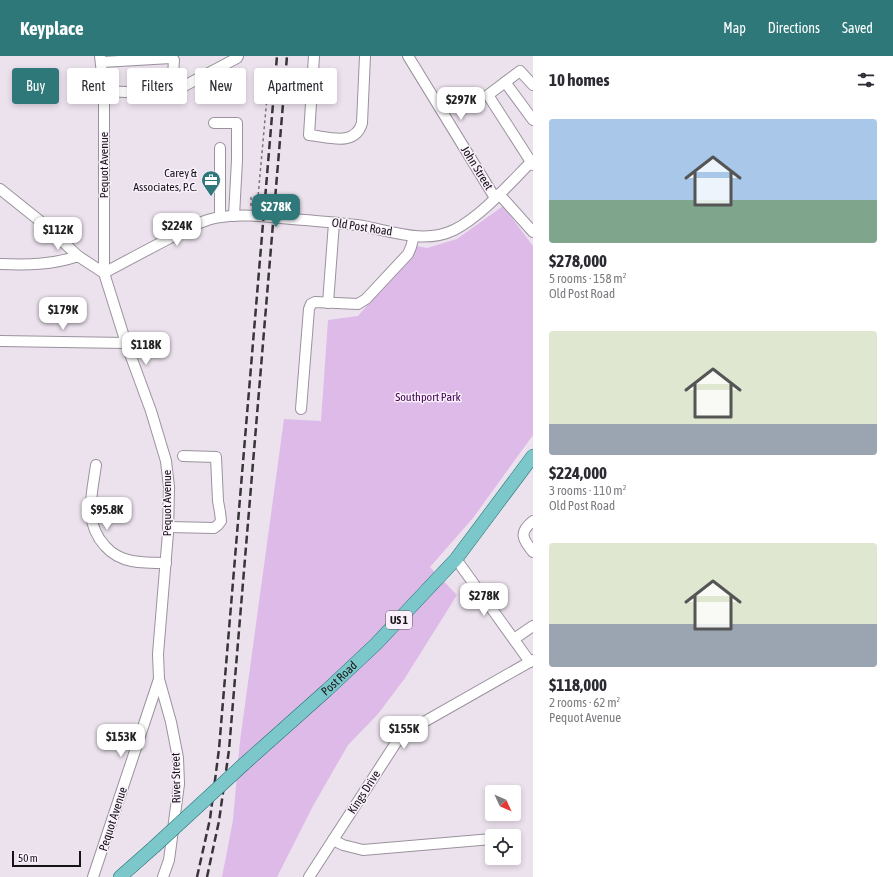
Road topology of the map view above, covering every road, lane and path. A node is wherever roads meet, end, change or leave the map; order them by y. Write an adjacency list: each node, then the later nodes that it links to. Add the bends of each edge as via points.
1 (238, 56): 8 (street)
2 (314, 56): 3 (street, via 309,135 347,139 360,130 362,123)
3 (365, 56)
4 (408, 56): 17 (street, John Street)
5 (101, 59): 6 (street, via 171,58 174,60)
6 (173, 68)
7 (506, 82): 9 (street, via 520,71); 12 (street); 15 (street, via 488,96)
8 (187, 85)
9 (533, 85)
10 (104, 104): 26 (street, Pequot Avenue)
11 (266, 104): 18 (path, via 258,197 251,197)
12 (533, 120)
13 (214, 123): 20 (street, via 237,123)
14 (220, 148): 19 (street)
15 (532, 162): 17 (street, Old Post Road)
16 (0, 189): 24 (street, via 45,225)
17 (497, 196): 22 (street, John Street); 23 (street, Old Post Road, via 455,229 435,236)
18 (251, 210)
19 (220, 216): 20 (street, Old Post Road); 26 (street, Old Post Road, via 189,228)
20 (234, 216): 21 (street, Old Post Road, via 250,215)
21 (334, 223): 23 (street, Old Post Road); 27 (street)
22 (533, 232)
23 (414, 236): 27 (street, via 408,254 366,299 358,304)
24 (78, 256): 25 (street, via 62,262); 26 (street)
25 (0, 264)
26 (104, 273): 29 (street, Pequot Avenue)
27 (328, 303): 30 (street, via 315,302 309,309)
28 (0, 341): 29 (street)
29 (126, 343): 35 (street, Pequot Avenue, via 151,410 166,461 169,487)
30 (301, 408)
31 (183, 456): 35 (street, via 216,457 221,521 214,528)
32 (533, 456): 37 (main road, Post Road / US 1)
33 (96, 465): 38 (street, via 91,513 95,534 111,553 121,558)
34 (533, 521): 36 (street, via 525,527 524,533 524,540)
35 (168, 527): 38 (street, Pequot Avenue)
36 (533, 552)
37 (456, 559): 40 (street); 46 (main road, Post Road / US 1, bridge, via 376,644)
38 (166, 563): 42 (street, Pequot Avenue, via 158,654)
39 (533, 626): 40 (street)
40 (514, 639): 41 (street)
41 (532, 661): 43 (street, Kings Drive, via 401,735)
42 (159, 679): 45 (street, Pequot Avenue); 47 (street, River Street, via 173,729 179,784 169,860)
43 (333, 840): 44 (street, via 363,850); 48 (street, Kings Drive)
44 (485, 840)
45 (93, 877)
46 (120, 877)
47 (163, 877)
48 (309, 877)

